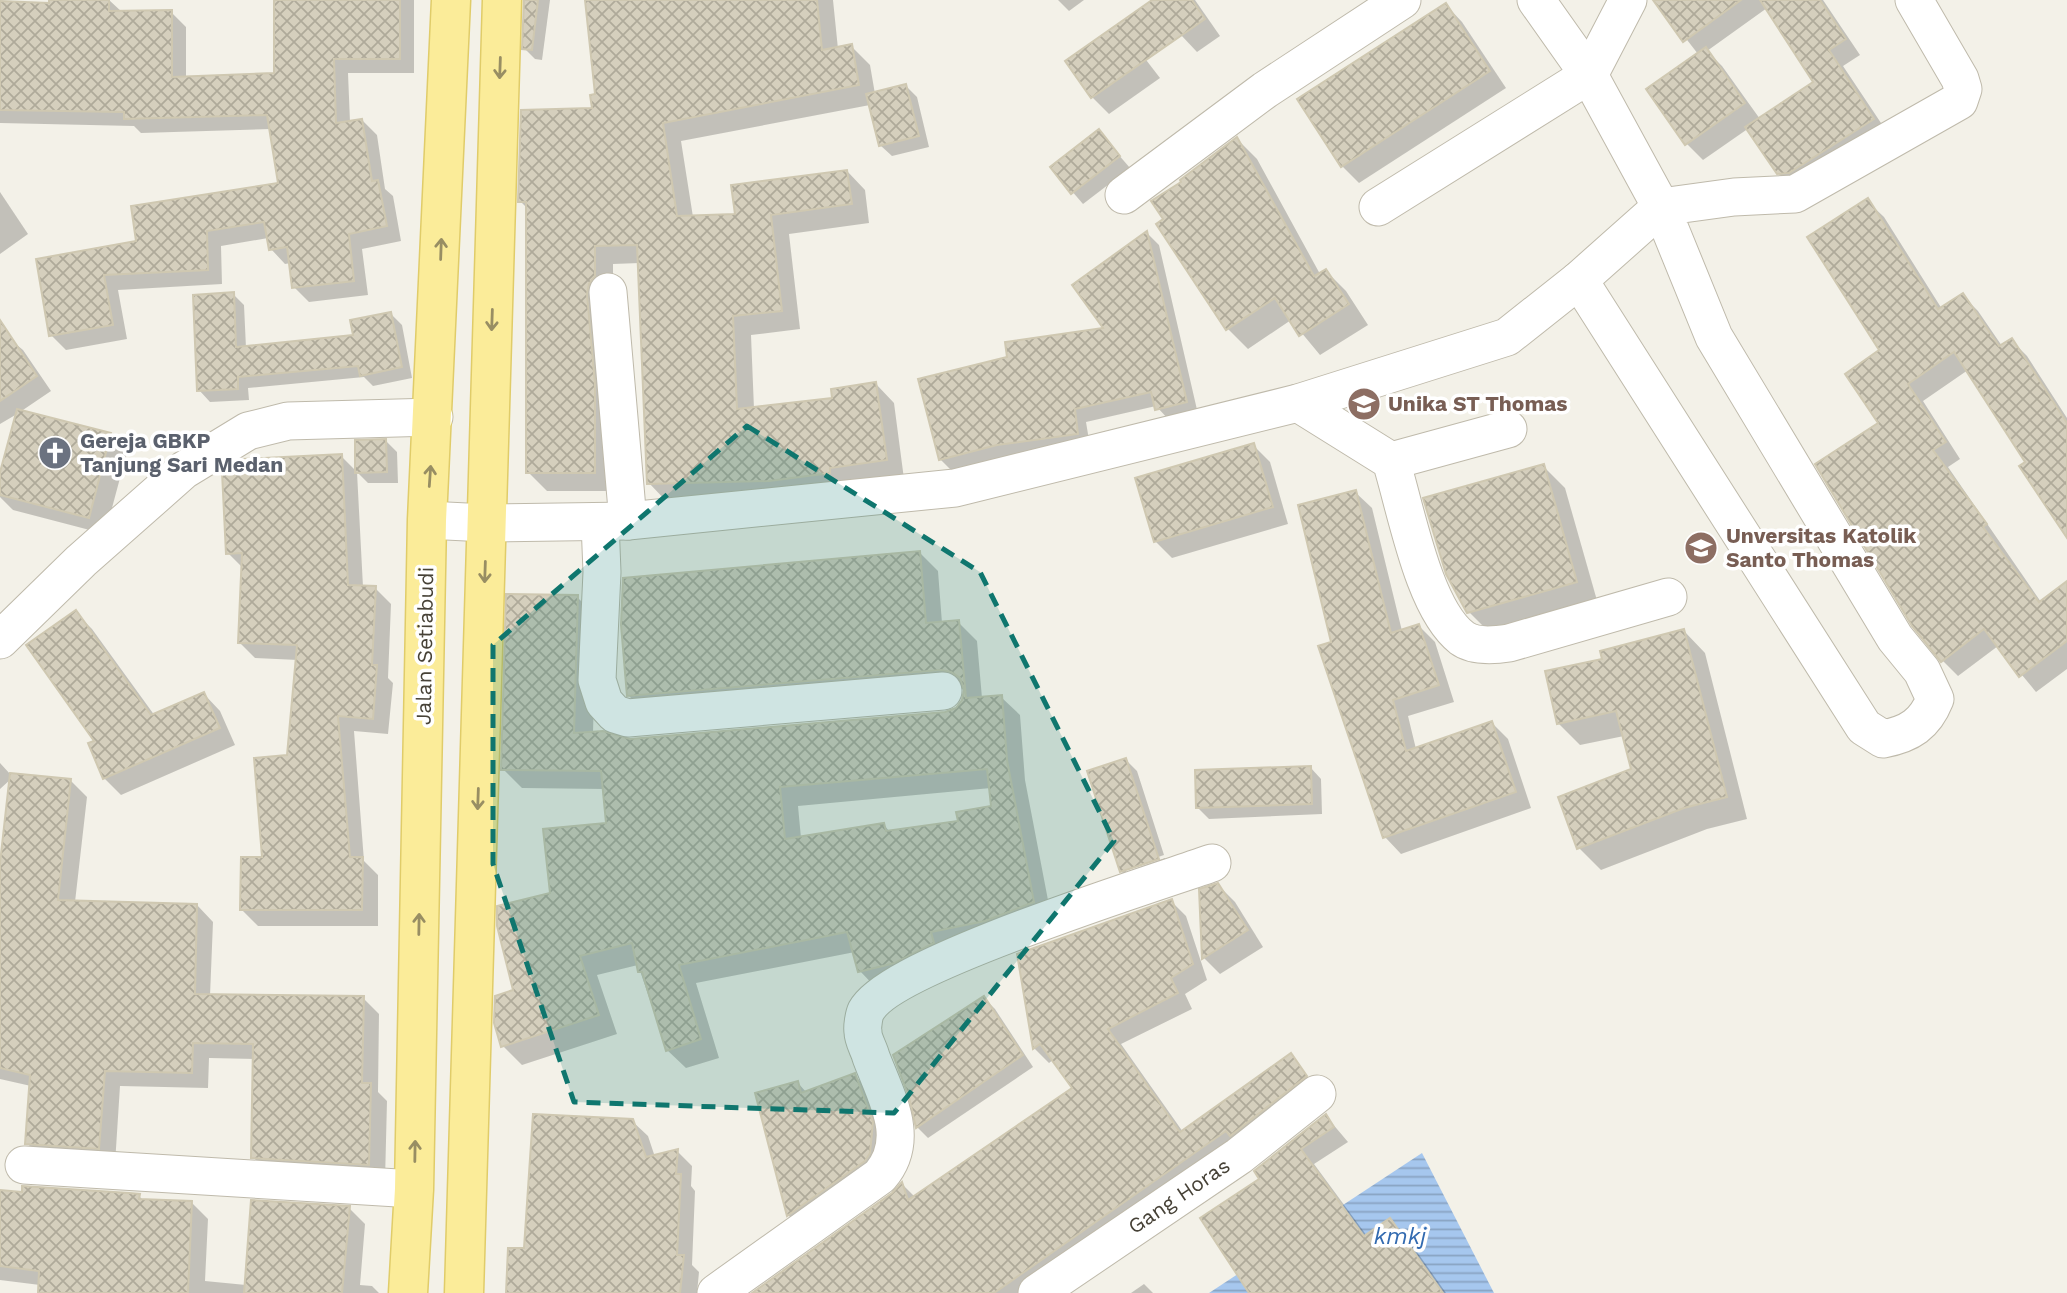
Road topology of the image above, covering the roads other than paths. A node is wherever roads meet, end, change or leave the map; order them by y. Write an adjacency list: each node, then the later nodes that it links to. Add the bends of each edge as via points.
1 (451, 0): 14 (main road, Jalan Setiabudi, one-way to 1)
2 (502, 0): 19 (main road, one-way to 19)
3 (1402, 0): 8 (street, via 1265,90)
4 (1536, 0): 7 (street)
5 (1628, 0): 7 (street)
6 (1914, 0): 10 (street, via 1960,79 1959,101 1795,194)
7 (1588, 75): 9 (street); 10 (street)
8 (1124, 195)
9 (1378, 207)
10 (1661, 207): 11 (street); 11 (street, via 1714,337 1935,699 1928,717 1905,735 1884,739 1864,727)
11 (1579, 280): 13 (street, via 1507,337)
12 (608, 292): 18 (street)
13 (1298, 403): 16 (street); 18 (street, via 954,488)
14 (434, 417): 17 (main road, Jalan Setiabudi, one-way to 14); 21 (street, via 288,421 248,431 184,470)
15 (1508, 429): 16 (street)
16 (1391, 461): 20 (street, via 1431,595 1464,640 1509,643)
17 (427, 520): 19 (street); 26 (main road, Jalan Setiabudi, one-way to 17)
18 (614, 522): 19 (street); 22 (street, via 602,572 597,680 604,702 615,714 628,718)
19 (486, 523): 28 (main road, one-way to 28)
20 (1668, 597)
21 (0, 640)
22 (943, 691)
23 (1212, 863): 29 (street, via 956,955 887,990 866,1011 863,1033 896,1129 892,1162 880,1176)
24 (1317, 1094): 30 (street, Gang Horas, via 1239,1156)
25 (24, 1166): 26 (street)
26 (414, 1189): 27 (main road, Jalan Setiabudi)
27 (408, 1293)
28 (464, 1293)
29 (716, 1293)
30 (1037, 1293)

